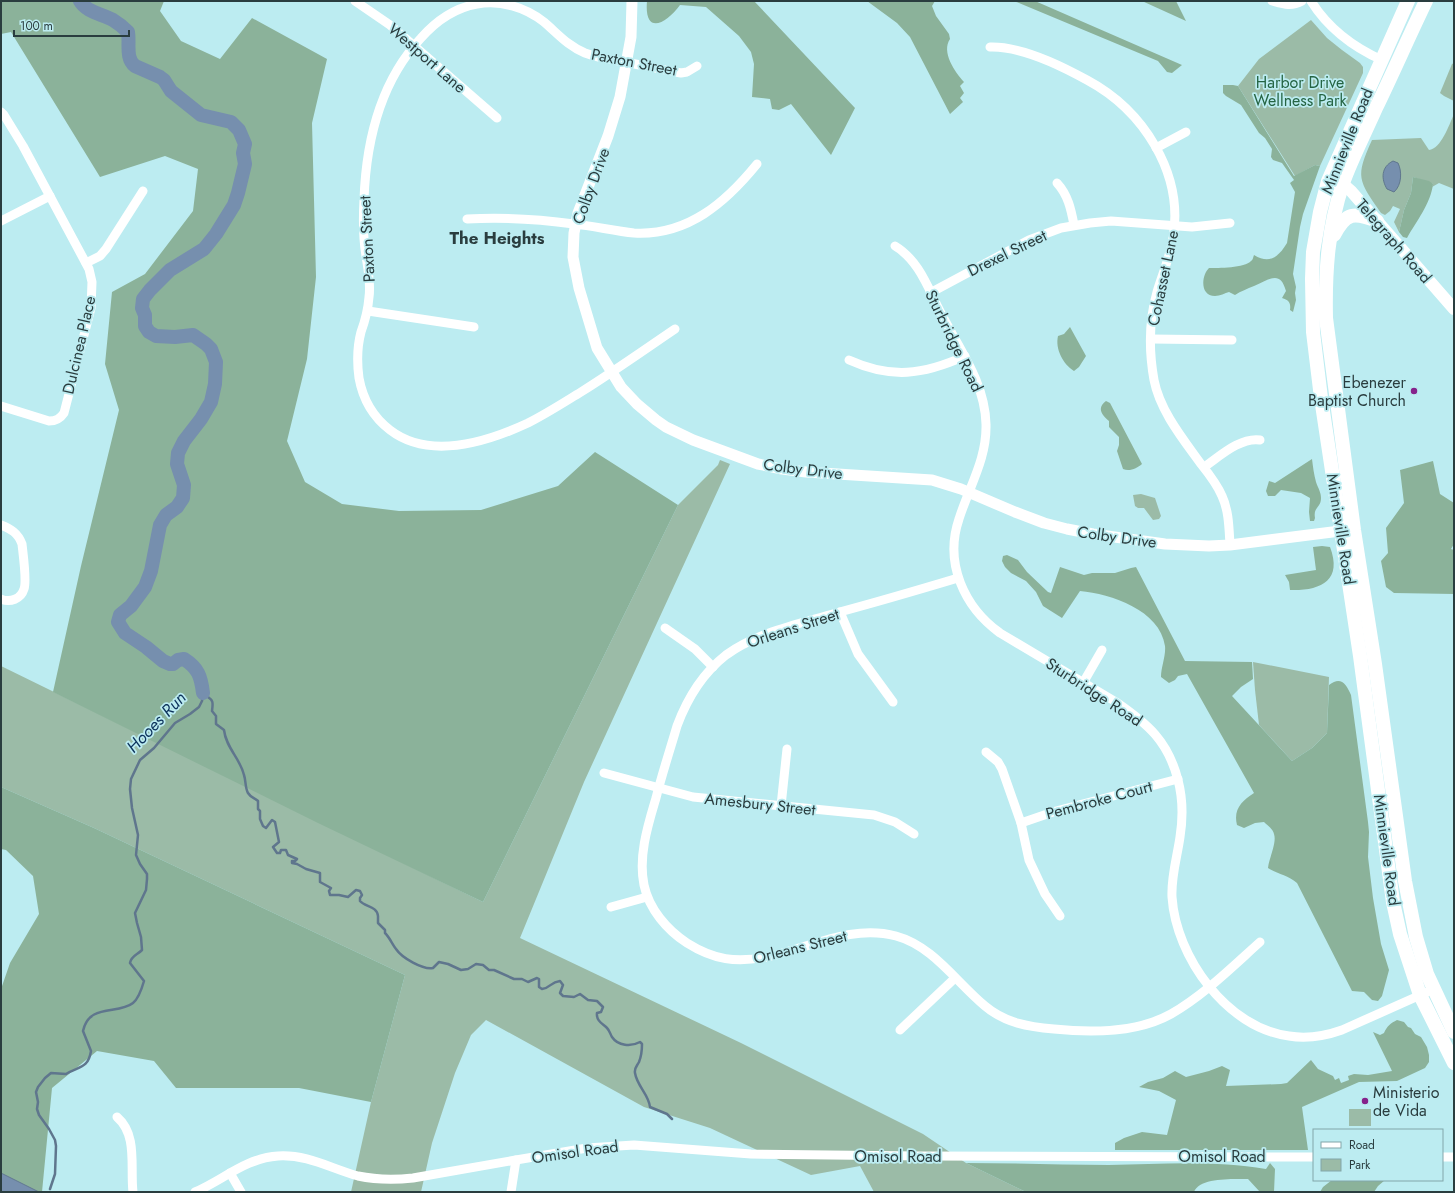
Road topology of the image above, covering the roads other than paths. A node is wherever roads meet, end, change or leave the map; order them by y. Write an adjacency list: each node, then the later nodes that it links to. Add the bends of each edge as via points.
1 (354, 1): 8 (street, Westport Lane, via 384,20)
2 (632, 1): 11 (street, Colby Drive, via 632,27)
3 (1272, 1): 4 (street, via 1285,5)
4 (1302, 1)
5 (1311, 1): 10 (street, via 1335,31)
6 (1408, 1): 10 (main road, Minnieville Road); 20 (main road, via 1399,38 1341,167 1339,176)
7 (1426, 1): 20 (main road, Minnieville Road)
8 (414, 46): 11 (street, Paxton Street, via 434,25 452,12 476,4 499,2 537,17 582,52); 14 (street, Westport Lane); 35 (street, Paxton Street, via 396,70 388,86 376,117 369,151 364,201 364,231 370,282)
9 (990, 47): 16 (street, Cohasset Lane, via 1019,50 1094,84 1132,114)
10 (1382, 60): 18 (main road, Minnieville Road)
11 (626, 62): 12 (street, Paxton Street, via 681,73 693,70); 27 (street, Colby Drive, via 613,122)
12 (697, 66)
13 (1, 112): 22 (street, Dulcinea Place)
14 (497, 118)
15 (1186, 132): 16 (street)
16 (1156, 148): 29 (street, Cohasset Lane, via 1172,187)
17 (757, 164): 27 (street, via 718,205 674,227 634,233)
18 (1328, 181): 20 (main road, Telegraph Road); 48 (main road, Minnieville Road, via 1313,252 1313,332 1321,398)
19 (1058, 183): 28 (street, via 1067,198)
20 (1343, 184): 25 (main road, Telegraph Road); 31 (main road, Minnieville Road)
21 (143, 190): 32 (street, via 106,249)
22 (50, 196): 24 (street); 32 (street, Dulcinea Place)
23 (467, 219): 27 (street, via 518,218)
24 (1, 221)
25 (1377, 221): 31 (main road, via 1360,215 1347,217); 34 (main road, Telegraph Road)
26 (1230, 223): 29 (street, Drexel Street, via 1201,227)
27 (575, 224): 42 (street, Colby Drive, via 573,257 579,288 597,348)
28 (1074, 225): 29 (street, Drexel Street, via 1111,221); 33 (street, Drexel Street, via 1029,240)
29 (1174, 226): 38 (street, Cohasset Lane, via 1171,247 1153,307)
30 (895, 246): 33 (street, Sturbridge Road, via 915,263)
31 (1329, 246): 48 (main road, Minnieville Road, via 1325,284 1327,330)
32 (86, 263): 43 (street, Dulcinea Place, via 92,282 91,308 64,413 58,420 49,421)
33 (930, 293): 40 (street, Sturbridge Road)
34 (1454, 309)
35 (368, 311): 36 (street); 42 (street, Paxton Street, via 358,348 360,381 364,395 369,408 383,424 394,433 416,443 447,446 509,431 546,413)
36 (474, 327)
37 (675, 329): 42 (street, Paxton Street)
38 (1151, 339): 39 (street); 45 (street, Cohasset Lane, via 1154,379 1161,402 1180,436)
39 (1232, 340)
40 (964, 356): 41 (street, via 932,369 900,373 874,370); 46 (street, Sturbridge Road, via 978,384 986,423 984,452)
41 (849, 360)
42 (612, 373): 46 (street, Colby Drive, via 637,404 666,427 744,460 806,472 932,480)
43 (1, 406)
44 (1260, 440): 45 (street, via 1241,443)
45 (1204, 467): 49 (street, Cohasset Lane, via 1224,501)
46 (969, 492): 49 (street, Colby Drive, via 1032,519 1067,529 1165,544); 50 (street, Sturbridge Road, via 955,533 954,559)
47 (1, 525): 51 (street, via 11,529 20,538 24,586 17,598 6,601)
48 (1348, 530): 49 (street, Colby Drive); 72 (main road, Minnieville Road, via 1375,664 1405,881 1421,954); 73 (main road, Minnieville Road, via 1360,656 1393,902 1400,934)
49 (1230, 545)
50 (958, 578): 52 (street, Orleans Street); 56 (street, Sturbridge Road, via 966,597 991,627)
51 (1, 599)
52 (840, 612): 55 (street, Orleans Street, via 752,640); 57 (street, via 858,654)
53 (665, 628): 55 (street, via 695,649)
54 (1102, 650): 56 (street)
55 (713, 667): 62 (street, Orleans Street, via 682,713)
56 (1083, 683): 61 (street, Sturbridge Road, via 1132,713 1155,734 1166,749)
57 (893, 702)
58 (786, 749): 63 (street)
59 (986, 752): 64 (street, via 1002,769)
60 (604, 773): 62 (street, Amesbury Street)
61 (1178, 779): 64 (street, Pembroke Court, via 1056,811); 71 (street, Sturbridge Road, via 1182,824 1173,870 1174,910 1182,940)
62 (658, 788): 63 (street, Amesbury Street, via 693,797); 66 (street, Orleans Street, via 642,861)
63 (781, 806): 65 (street, Amesbury Street, via 874,815 895,822)
64 (1021, 823): 68 (street, via 1036,877)
65 (914, 834)
66 (647, 897): 67 (street); 70 (street, Orleans Street, via 660,918 681,939 720,958 746,960 839,936 884,934 908,940 920,947)
67 (611, 907)
68 (1060, 916)
69 (1260, 942): 71 (street, Orleans Street)
70 (955, 978): 71 (street, Orleans Street, via 985,1006 1008,1020 1028,1026 1062,1030 1109,1030 1142,1025 1171,1014); 74 (street)
71 (1209, 987): 73 (street, Sturbridge Road, via 1226,1005 1253,1024 1275,1034 1305,1037 1342,1030)
72 (1434, 989): 73 (street, Sturbridge Road); 75 (main road, Minnieville Road)
73 (1420, 995): 76 (main road, Minnieville Road)
74 (900, 1030)
75 (1454, 1032)
76 (1454, 1063)
77 (117, 1117): 83 (street, via 125,1125 131,1141)
78 (1313, 1157): 81 (street, Omisol Road, via 751,1154 634,1145 586,1148)
79 (1443, 1157): 80 (street)
80 (1454, 1157)
81 (516, 1160): 82 (street, via 413,1178 380,1180 318,1161 278,1156 254,1161); 86 (street, Omisol Road)
82 (230, 1173): 84 (street); 85 (street)
83 (133, 1192)
84 (195, 1192)
85 (241, 1192)
86 (511, 1192)

